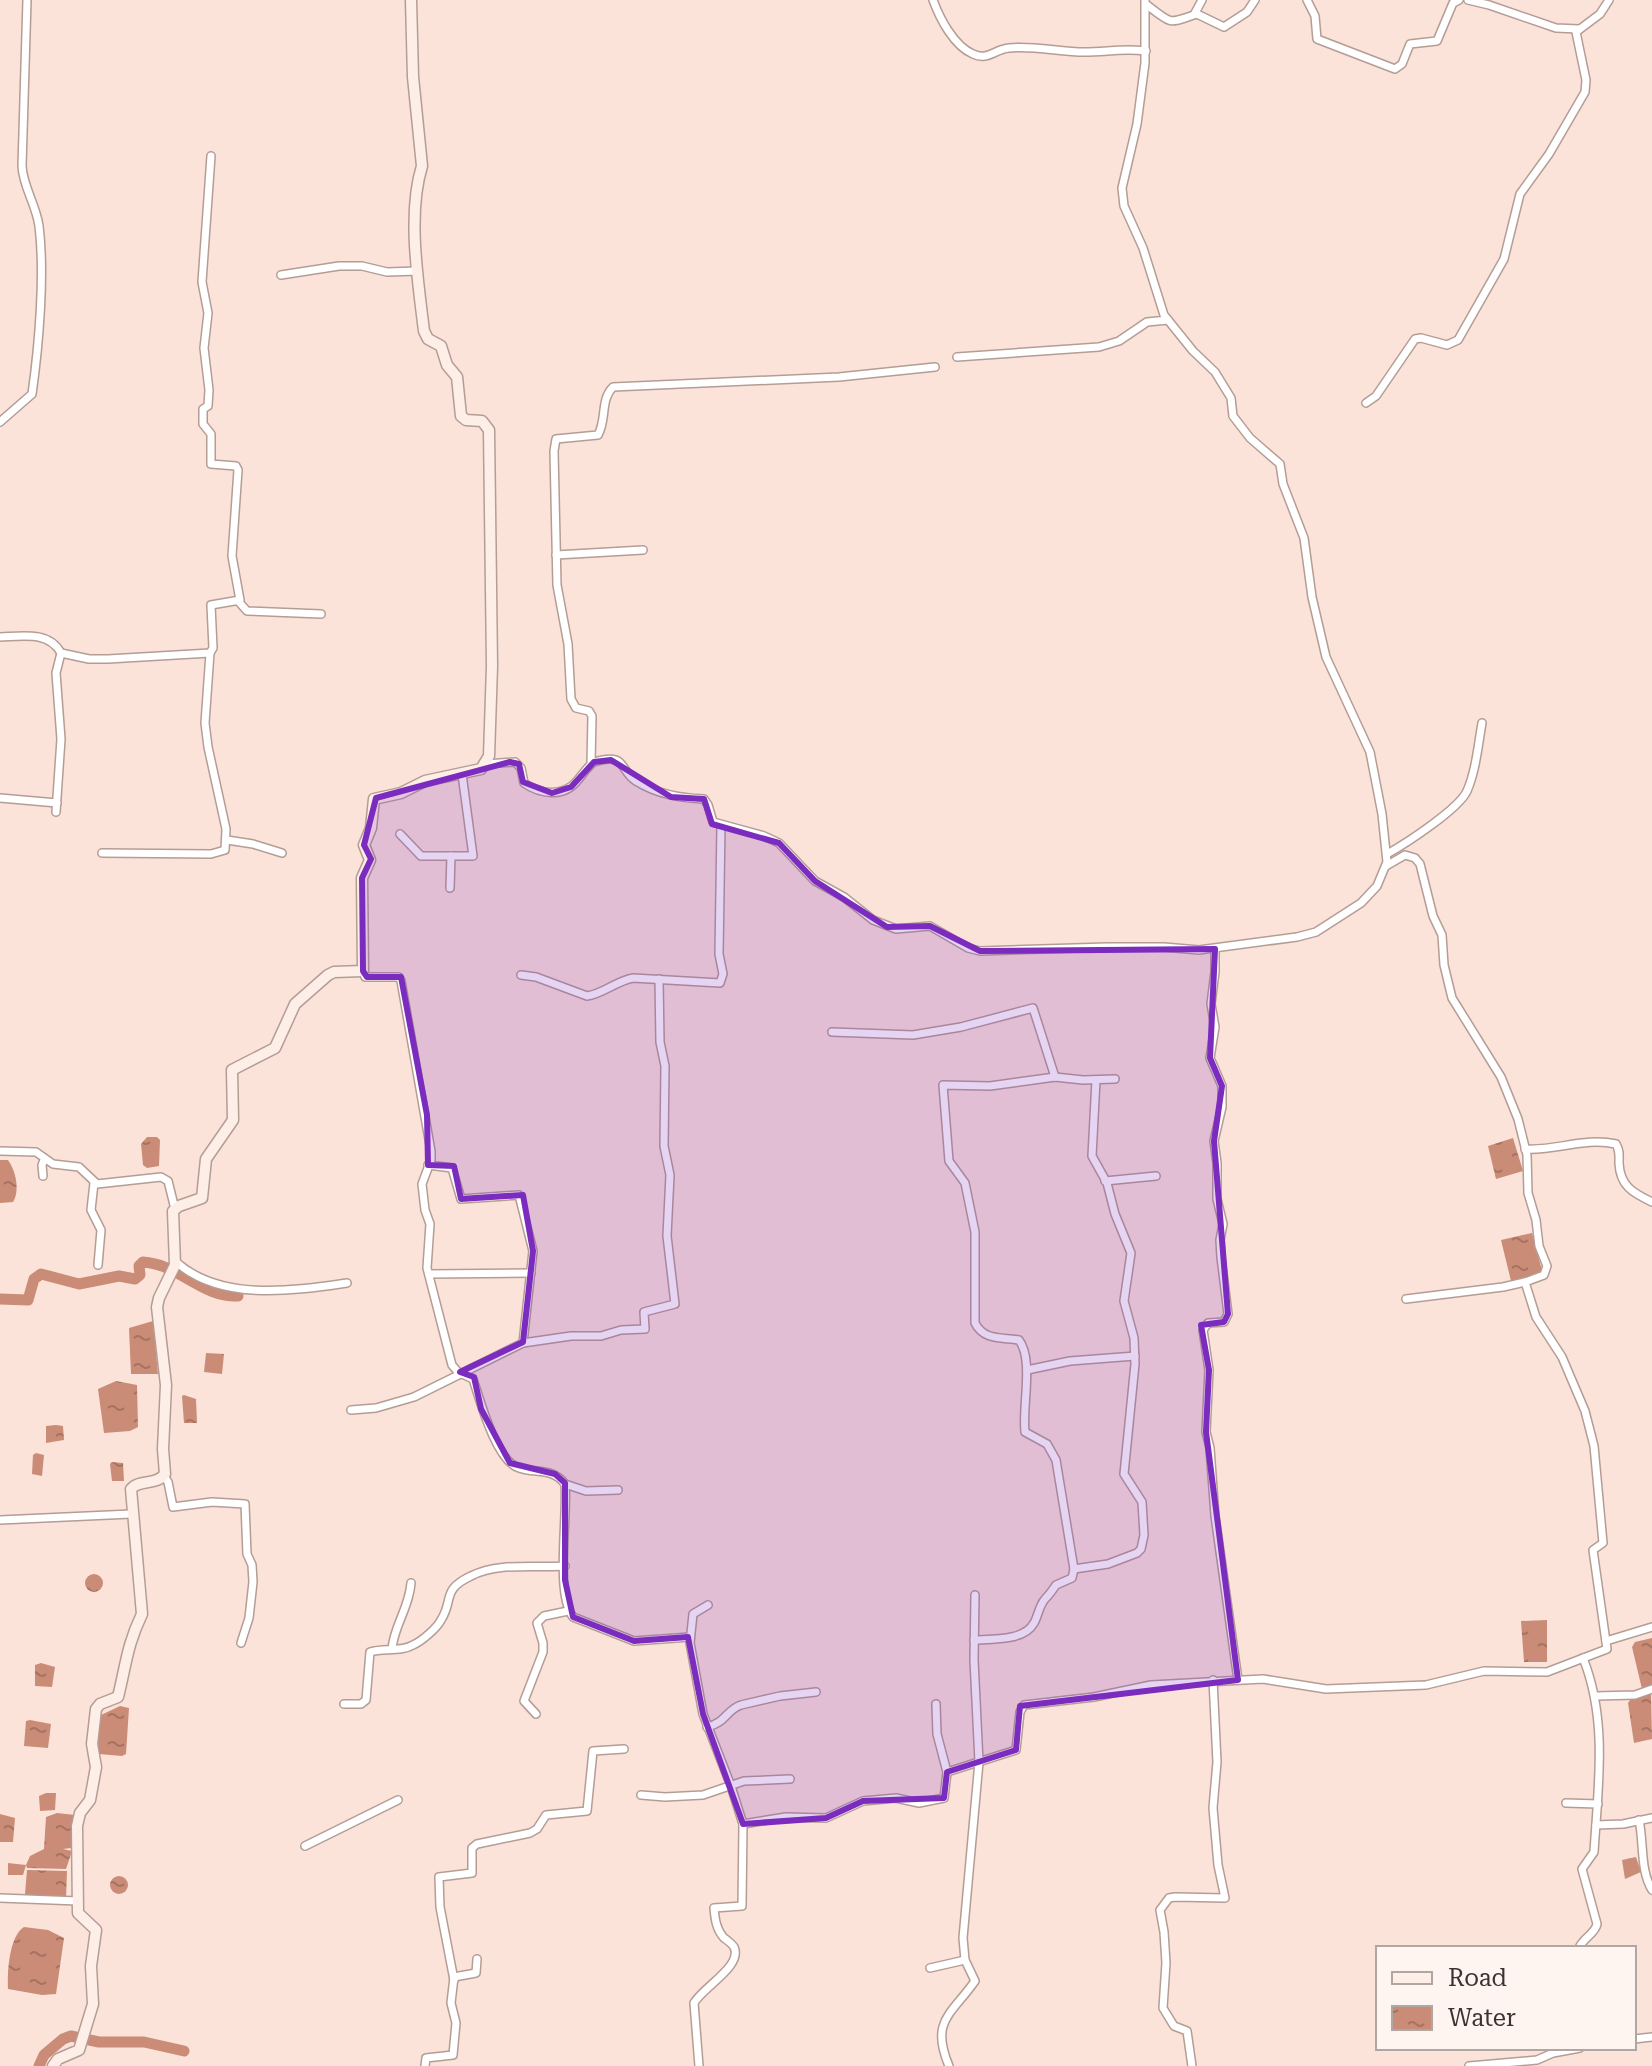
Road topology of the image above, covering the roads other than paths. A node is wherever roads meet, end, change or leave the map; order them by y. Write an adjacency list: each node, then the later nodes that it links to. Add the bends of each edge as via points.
1 (27, 0): 21 (street, via 22,166 40,231 36,356 32,394)
2 (411, 0): 15 (street, via 422,166 416,199)
3 (933, 0): 13 (street, via 960,45 976,56 1010,47)
4 (1202, 0): 11 (street)
5 (1255, 0): 11 (street, via 1226,27)
6 (1307, 0): 7 (street, via 1317,39 1395,69 1410,44 1437,41)
7 (1459, 0)
8 (1468, 0): 12 (street, via 1556,28)
9 (1609, 0): 12 (street)
10 (1146, 3): 11 (street, via 1170,22); 13 (street)
11 (1195, 13)
12 (1579, 29): 20 (street, via 1575,35 1585,92 1520,194 1504,259 1471,319 1454,344 1412,341 1381,390)
13 (1146, 51): 17 (street, via 1121,192)
14 (211, 156): 24 (street, via 202,282 209,390 202,419 211,434 211,464 238,470 232,556)
15 (418, 271): 16 (street, via 350,266); 30 (street, via 424,331 441,346 457,377 461,416 482,421 489,430 492,666)
16 (281, 275)
17 (1168, 320): 18 (street, via 1147,322 1099,347); 39 (street, via 1220,379 1231,398 1233,416 1250,438 1280,464 1304,538 1326,657 1370,752)
18 (957, 357)
19 (935, 367): 23 (street, via 839,377 613,387 605,397 598,435 555,441)
20 (1366, 403)
21 (0, 422)
22 (643, 550): 23 (street)
23 (556, 555): 31 (street, via 571,699 592,716)
24 (239, 602): 25 (street, via 247,611); 28 (street, via 211,605)
25 (321, 614)
26 (0, 637): 27 (street, via 47,638)
27 (61, 653): 28 (street, via 89,659); 33 (street, via 56,673 61,739 57,807)
28 (210, 653): 36 (street, via 205,723)
29 (1482, 723): 39 (street, via 1464,796)
30 (486, 764): 31 (street, via 519,764 524,783 546,793 571,787); 32 (street)
31 (591, 764): 34 (street, via 618,761 637,782 671,797 704,799 711,820)
32 (462, 774): 40 (street, via 473,856); 44 (street, via 374,799 364,845 370,860 362,878)
33 (0, 798)
34 (721, 825): 43 (street, via 779,843 815,881 873,920 896,929 930,926 968,948); 46 (street, via 722,980 718,984)
35 (400, 834): 40 (street, via 421,856)
36 (227, 840): 37 (street, via 223,851 211,854); 38 (street)
37 (102, 853)
38 (282, 853)
39 (1387, 854): 41 (street)
40 (451, 856): 42 (street)
41 (1386, 866): 43 (street, via 1367,897 1316,932); 51 (street, via 1405,855 1420,864 1442,935 1452,998 1508,1091)
42 (450, 888)
43 (1215, 949): 91 (street, via 1210,1058 1222,1086 1214,1141 1228,1314 1224,1322 1208,1323 1203,1330 1209,1370 1205,1426)
44 (363, 971): 54 (street, via 365,977 400,978 427,1115); 60 (street, via 328,975 295,1004 275,1048 232,1070 233,1120 206,1159 202,1198)
45 (521, 975): 46 (street, via 587,996 628,978)
46 (659, 979): 68 (street, via 663,1136 670,1194 667,1236 675,1304 644,1312 645,1329)
47 (832, 1032): 48 (street, via 913,1035 1033,1008)
48 (1055, 1077): 50 (street); 70 (street, via 990,1086 943,1085 949,1161 965,1183 975,1232 975,1323 988,1336 1019,1340)
49 (1115, 1079): 50 (street)
50 (1096, 1080): 57 (street, via 1092,1156)
51 (1525, 1149): 59 (street, via 1590,1140 1616,1144 1622,1181); 65 (street, via 1528,1193 1547,1266 1544,1275)
52 (0, 1151): 53 (street, via 36,1152)
53 (44, 1160): 55 (street); 58 (street, via 79,1167)
54 (428, 1165): 63 (street, via 452,1168 461,1199 519,1195 533,1251); 64 (street, via 422,1184 430,1224)
55 (43, 1176)
56 (1156, 1176): 57 (street)
57 (1105, 1181): 69 (street, via 1130,1246 1124,1306)
58 (94, 1183): 60 (street, via 161,1177 168,1181); 61 (street, via 91,1210 101,1230)
59 (1652, 1202)
60 (175, 1209): 62 (street)
61 (98, 1265)
62 (174, 1267): 66 (street, via 227,1287 298,1290); 73 (street, via 157,1307 166,1385)
63 (531, 1273): 64 (street); 68 (street)
64 (429, 1274): 71 (street, via 452,1365)
65 (1525, 1282): 67 (street); 87 (street, via 1536,1317 1569,1370 1593,1439 1603,1543 1593,1550)
66 (347, 1283)
67 (1406, 1299)
68 (523, 1343): 71 (street)
69 (1135, 1356): 70 (street); 79 (street, via 1124,1474 1142,1502 1143,1544 1125,1558)
70 (1027, 1370): 79 (street, via 1025,1432 1047,1444 1056,1460)
71 (460, 1372): 72 (street, via 414,1397); 74 (street, via 473,1379 481,1409 510,1463 555,1474)
72 (351, 1410)
73 (164, 1476): 76 (street, via 132,1487); 88 (street, via 173,1507 245,1504 253,1582)
74 (565, 1484): 75 (street, via 586,1491); 78 (street)
75 (618, 1490)
76 (131, 1514): 77 (street); 116 (street, via 142,1614 127,1649 118,1697 96,1709 96,1767 90,1800 77,1826)
77 (0, 1520)
78 (565, 1566): 83 (street); 89 (street, via 515,1567 468,1577 448,1596 440,1623 416,1644)
79 (1074, 1569): 86 (street, via 1072,1578 1056,1585 1044,1600 1027,1631)
80 (411, 1583): 89 (street)
81 (975, 1595): 86 (street)
82 (708, 1605): 85 (street, via 693,1614)
83 (568, 1611): 85 (street, via 634,1641); 98 (street, via 544,1616 537,1623 543,1652 524,1701)
84 (1652, 1627): 87 (street)
85 (690, 1637): 99 (street)
86 (974, 1640): 101 (street)
87 (1606, 1641): 90 (street, via 1607,1649)
88 (241, 1643)
89 (392, 1649): 96 (street, via 369,1653 365,1702)
90 (1583, 1658): 91 (street, via 1547,1672 1484,1671 1412,1686 1326,1689); 95 (street)
91 (1238, 1680): 92 (street)
92 (1213, 1681): 101 (street, via 1024,1705 1016,1750); 127 (street, via 1214,1820 1225,1898 1169,1898 1160,1910 1166,1963 1163,2008 1174,2026 1187,2031)
93 (1652, 1689): 95 (street)
94 (816, 1692): 99 (street, via 736,1706 722,1723)
95 (1596, 1696): 108 (street)
96 (344, 1704)
97 (936, 1704): 102 (street)
98 (536, 1714)
99 (707, 1727): 104 (street)
100 (624, 1749): 121 (street, via 593,1751 587,1811 546,1815 530,1833 477,1844 472,1848 472,1873 439,1877)
101 (978, 1760): 102 (street); 119 (street)
102 (947, 1772): 111 (street, via 946,1796 940,1800 863,1801 826,1818)
103 (790, 1779): 104 (street)
104 (731, 1786): 105 (street, via 684,1797); 111 (street)
105 (641, 1795)
106 (398, 1800): 113 (street)
107 (1566, 1803): 108 (street)
108 (1598, 1804): 112 (street)
109 (1652, 1818): 110 (street)
110 (1639, 1820): 112 (street); 114 (street, via 1644,1869)
111 (743, 1824): 125 (street, via 742,1906 714,1908 717,1928 733,1947 734,1958 694,2006)
112 (1596, 1825): 117 (street, via 1594,1856 1582,1869 1597,1924)
113 (305, 1846)
114 (1652, 1890)
115 (0, 1898): 116 (street)
116 (78, 1901): 123 (street, via 79,1916 96,1930 93,2004 80,2047)
117 (1580, 1946)
118 (477, 1959): 121 (street, via 476,1973 458,1974)
119 (965, 1960): 120 (street); 126 (street, via 975,1981 940,2033)
120 (930, 1968)
121 (454, 1980): 124 (street, via 453,2055 426,2058)
122 (1552, 2052): 128 (street, via 1537,2060); 129 (street)
123 (53, 2066)
124 (425, 2066)
125 (699, 2066)
126 (949, 2066)
127 (1192, 2066)
128 (1469, 2066)
129 (1548, 2066)

